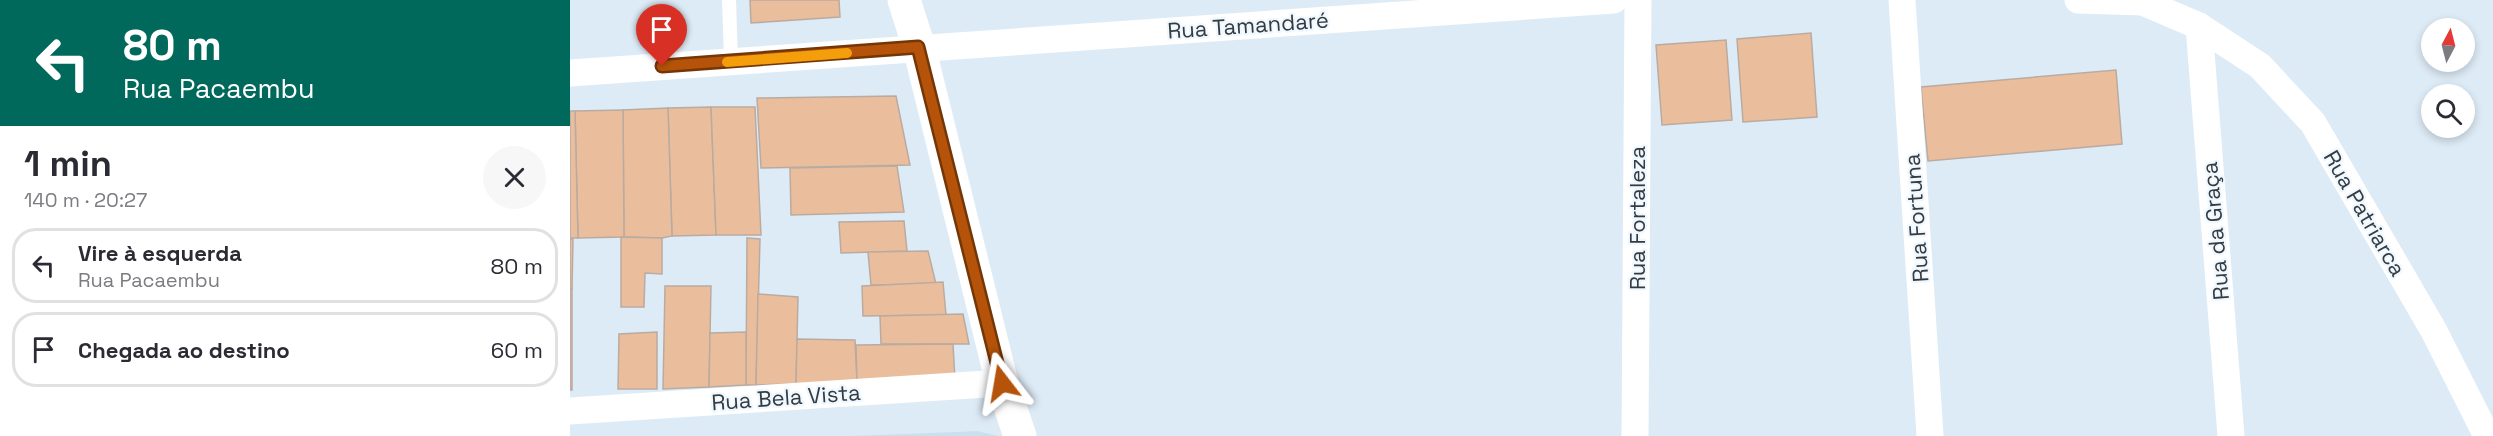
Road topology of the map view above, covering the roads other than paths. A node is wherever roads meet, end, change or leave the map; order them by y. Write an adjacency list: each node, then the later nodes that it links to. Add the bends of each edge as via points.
1 (729, 0): 9 (lane)
2 (904, 0): 8 (main road)
3 (1614, 0): 8 (street, Rua Tamandaré)
4 (1638, 0): 14 (street, Rua Fortaleza)
5 (1902, 0): 15 (street, Rua Fortuna)
6 (2078, 0): 7 (street, via 2142,2)
7 (2199, 26): 16 (street, Rua da Graça); 17 (street, Rua Patriarca, via 2260,66 2313,123 2434,331)
8 (918, 47): 9 (street, Rua Tamandaré); 11 (main road)
9 (731, 61): 10 (street, Rua Tamandaré)
10 (570, 73)
11 (1002, 383): 12 (street, Rua Bela Vista); 13 (main road)
12 (570, 411)
13 (1020, 436)
14 (1635, 436)
15 (1930, 436)
16 (2231, 436)
17 (2487, 436)

